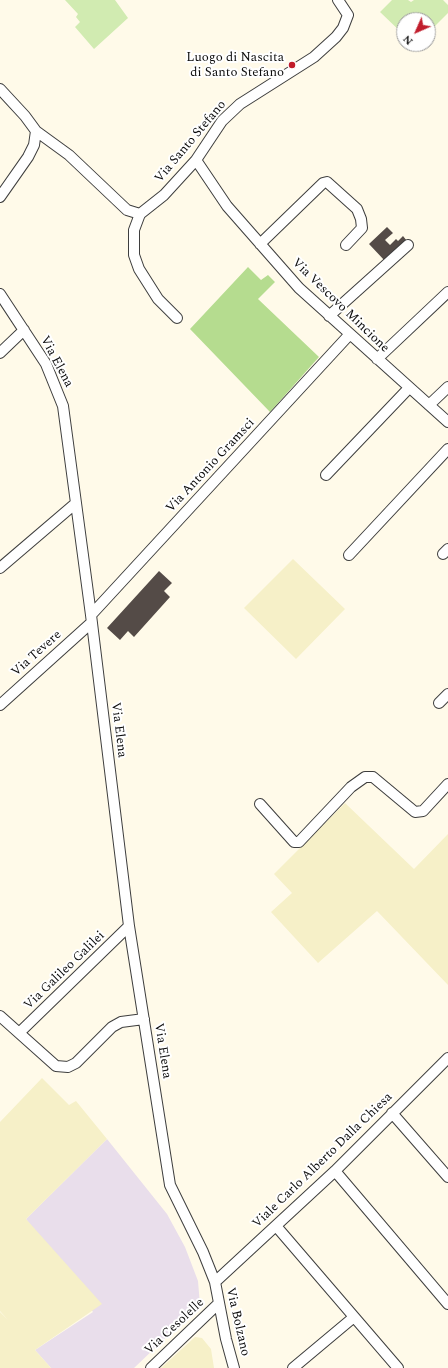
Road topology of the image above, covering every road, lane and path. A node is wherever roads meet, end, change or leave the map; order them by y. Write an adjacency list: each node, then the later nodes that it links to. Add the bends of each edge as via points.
1 (338, 0): 4 (street, Via Santo Stefano, via 348,15 336,37 314,57 240,104 222,122)
2 (0, 89): 3 (street)
3 (36, 132): 5 (street, via 34,145 28,157); 6 (street, via 69,155 127,210)
4 (196, 160): 6 (street, Via Santo Stefano, via 164,195); 7 (street, Via Vescovo Mincione, via 227,206)
5 (0, 197)
6 (140, 214): 13 (street, via 134,230 134,255 139,269 158,299)
7 (260, 244): 8 (street, via 327,182 357,209 361,219 362,228); 12 (street, Via Vescovo Mincione, via 299,288)
8 (346, 245)
9 (408, 245): 12 (street)
10 (448, 292): 17 (street)
11 (0, 294): 14 (street, Via Elena)
12 (329, 316): 15 (street, Via Vescovo Mincione)
13 (177, 318)
14 (24, 330): 16 (street); 24 (street, Via Elena, via 46,364 63,406)
15 (350, 334): 17 (street, Via Vescovo Mincione); 27 (street, Via Antonio Gramsci)
16 (0, 353)
17 (377, 359): 19 (street, Via Vescovo Mincione)
18 (448, 387): 20 (street)
19 (409, 388): 20 (street, Via Vescovo Mincione); 23 (street)
20 (429, 405): 21 (street, Via Vescovo Mincione)
21 (448, 422)
22 (448, 449): 25 (street)
23 (326, 476)
24 (76, 503): 26 (street); 27 (street, Via Elena)
25 (349, 554)
26 (0, 568)
27 (91, 619): 30 (street, Via Tevere); 33 (street, Via Elena)
28 (448, 694): 29 (street)
29 (439, 703)
30 (0, 705)
31 (448, 784): 32 (street, via 423,811 415,812 373,777 365,777 351,787 299,842 294,842)
32 (260, 804)
33 (129, 926): 35 (street, Via Elena); 36 (street, Via Galileo Galilei)
34 (0, 1016): 36 (street)
35 (144, 1019): 36 (street, via 121,1022 112,1027 76,1063 68,1067 56,1066); 42 (street, Via Elena, via 170,1186)
36 (19, 1033)
37 (448, 1058): 38 (street, Viale Carlo Alberto Dalla Chiesa)
38 (392, 1113): 39 (street, Viale Carlo Alberto Dalla Chiesa); 40 (street)
39 (335, 1171): 41 (street, Viale Carlo Alberto Dalla Chiesa); 44 (street)
40 (448, 1177)
41 (276, 1226): 42 (street, Viale Carlo Alberto Dalla Chiesa); 45 (street)
42 (215, 1282): 43 (street, Via Bolzano)
43 (218, 1304): 46 (street, Via Cesolelle); 47 (street, Via Bolzano)
44 (448, 1304)
45 (354, 1317): 48 (street); 49 (street)
46 (150, 1368)
47 (234, 1368)
48 (293, 1368)
49 (398, 1368)

